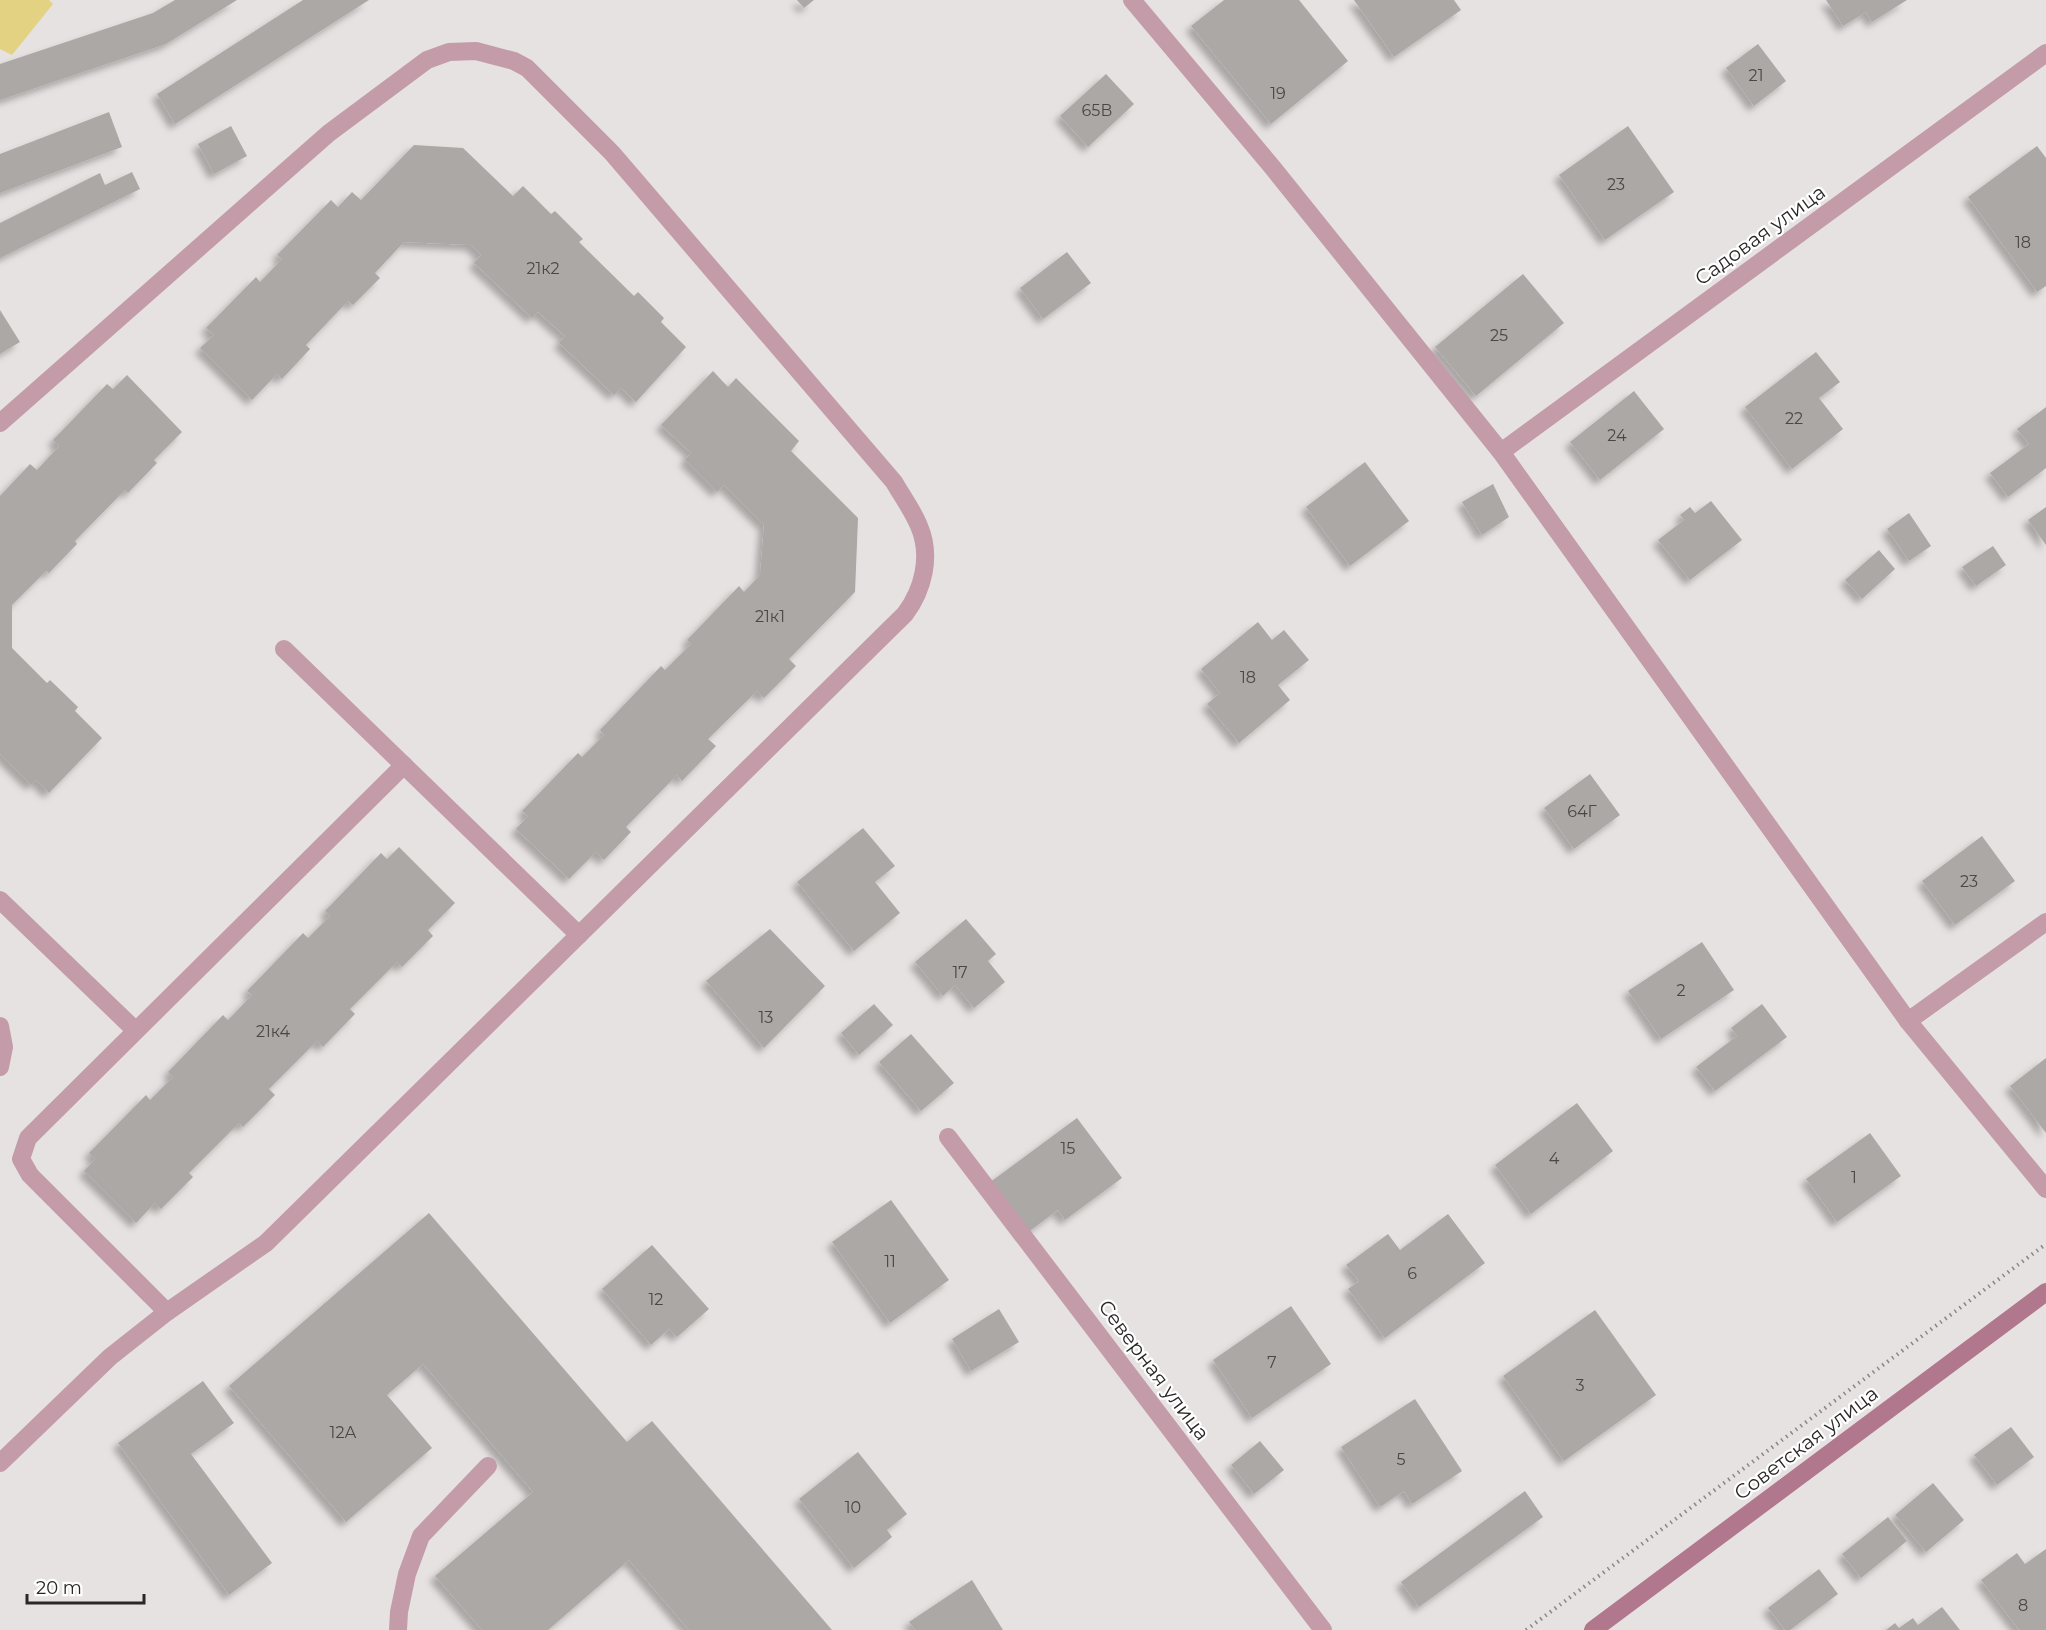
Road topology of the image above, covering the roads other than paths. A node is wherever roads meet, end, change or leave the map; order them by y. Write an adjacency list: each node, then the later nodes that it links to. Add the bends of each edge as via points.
1 (1132, 0): 4 (street, via 1273,168)
2 (2046, 53): 4 (street, Садовая улица)
3 (0, 423): 9 (street, via 329,133 427,60 449,52 476,51 527,68 612,153 894,482 920,527 925,551 917,597 905,614)
4 (1501, 453): 10 (street)
5 (284, 649): 6 (street)
6 (404, 765): 9 (street); 12 (street)
7 (0, 900): 12 (street)
8 (2046, 922): 10 (street)
9 (579, 935): 17 (street, via 266,1243)
10 (1908, 1021): 15 (street)
11 (0, 1026): 13 (street, via 4,1047)
12 (135, 1030): 17 (street, via 28,1138 21,1159 30,1176)
13 (0, 1067)
14 (948, 1137): 21 (street, Северная улица)
15 (2046, 1189)
16 (2046, 1292): 22 (street, Советская улица)
17 (168, 1312): 18 (street, via 110,1357)
18 (0, 1463)
19 (488, 1466): 20 (street, via 421,1536 407,1574)
20 (398, 1630)
21 (1323, 1630)
22 (1593, 1630)

